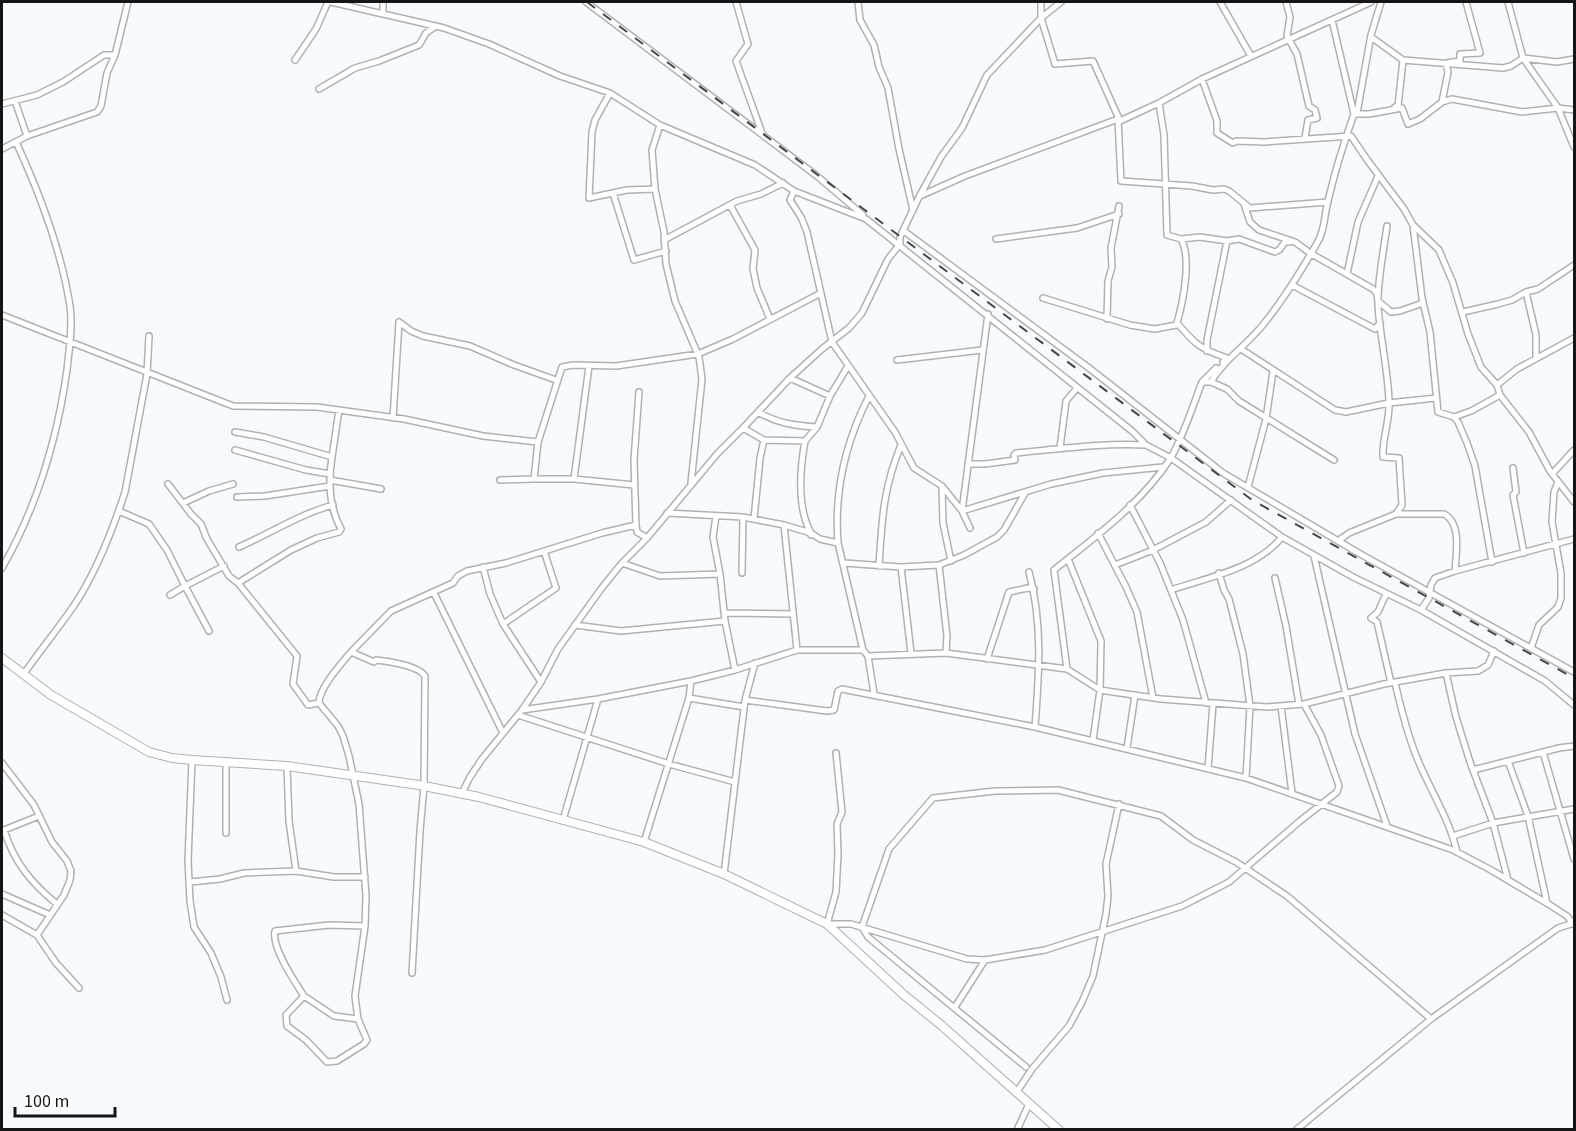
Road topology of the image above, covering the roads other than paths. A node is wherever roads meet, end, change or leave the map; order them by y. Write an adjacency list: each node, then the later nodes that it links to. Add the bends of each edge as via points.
1 (128, 2): 24 (street)
2 (329, 2): 16 (street); 28 (street)
3 (357, 2): 16 (street)
4 (383, 2): 17 (street)
5 (586, 2): 44 (street)
6 (736, 2): 44 (street, via 748,44 736,61)
7 (858, 2): 62 (street, via 860,20 874,45 888,88)
8 (1041, 2): 18 (street)
9 (1061, 2): 18 (street)
10 (1220, 2): 25 (street)
11 (1371, 2): 19 (street)
12 (1381, 2): 21 (street)
13 (1466, 2): 23 (street)
14 (1508, 2): 26 (street)
15 (1286, 3): 22 (street, via 1290,17)
16 (356, 9): 17 (street)
17 (383, 14): 20 (street)
18 (1041, 18): 42 (street, via 1055,64 1093,61); 57 (street, via 987,75 962,128)
19 (1332, 20): 22 (street); 41 (street)
20 (436, 27): 33 (street, via 426,33 419,45 354,68); 34 (street)
21 (1371, 37): 29 (street); 41 (street)
22 (1288, 39): 25 (street); 47 (street, via 1297,54 1309,106 1316,110 1317,118 1308,120)
23 (1480, 53): 30 (street, via 1460,54 1460,61); 31 (street)
24 (115, 55): 35 (street, via 105,55 63,82); 46 (street, via 97,112)
25 (1251, 56): 32 (street)
26 (1523, 58): 27 (street, via 1557,62); 31 (street, via 1503,68); 39 (street)
27 (1575, 59)
28 (295, 60)
29 (1403, 60): 30 (street); 41 (street, via 1398,106)
30 (1446, 65): 31 (street); 36 (street)
31 (1484, 67)
32 (1202, 79): 37 (street); 47 (street, via 1217,121 1217,133 1233,143)
33 (319, 88)
34 (610, 93): 43 (street); 56 (street, via 592,132 589,198)
35 (15, 101): 38 (street); 46 (street)
36 (1442, 102): 39 (street, via 1452,99 1522,112); 41 (street, via 1408,124 1402,108)
37 (1159, 103): 42 (street); 53 (street)
38 (2, 104)
39 (1558, 108): 40 (street); 49 (street)
40 (1575, 110)
41 (1356, 113): 45 (street)
42 (1119, 120): 53 (street, via 1122,181); 57 (street, via 965,176)
43 (660, 125): 52 (street, via 755,165); 54 (street, via 652,150)
44 (762, 135): 64 (street)
45 (1346, 135): 47 (street); 51 (street, via 1351,136); 58 (street)
46 (27, 136): 48 (street)
47 (1305, 138)
48 (16, 142): 50 (street); 93 (street, via 38,190 61,268 70,307)
49 (1575, 147)
50 (2, 149)
51 (1378, 176): 65 (street); 77 (street, via 1358,222)
52 (783, 183): 55 (street); 60 (street)
53 (1165, 184): 59 (street, via 1229,190); 70 (street, via 1167,235)
54 (655, 189): 56 (street); 69 (street)
55 (794, 191): 64 (street); 80 (street, via 790,200 807,232)
56 (613, 193): 74 (street, via 634,260)
57 (919, 197): 62 (street)
58 (1328, 202): 59 (street, via 1250,208); 75 (street, via 1322,233)
59 (1244, 204): 72 (street, via 1250,222 1259,230)
60 (730, 205): 69 (street); 87 (street, via 755,250 757,288)
61 (1119, 206): 63 (street)
62 (913, 210): 67 (street)
63 (1119, 214): 68 (street, via 1077,228); 88 (street, via 1111,248)
64 (873, 224): 73 (street)
65 (1413, 225): 83 (street); 84 (street, via 1439,250)
66 (1387, 226): 82 (street)
67 (904, 231): 73 (street); 125 (street)
68 (996, 239)
69 (664, 240): 74 (street)
70 (1180, 240): 71 (street, via 1200,237); 89 (street, via 1185,273)
71 (1227, 241): 72 (street, via 1239,239 1275,252 1285,242); 97 (street)
72 (1295, 242): 75 (street)
73 (900, 244): 85 (street); 94 (street, via 888,259 862,313)
74 (666, 251): 98 (street, via 675,301)
75 (1310, 253): 77 (street); 78 (street)
76 (1575, 265): 79 (street, via 1538,289)
77 (1347, 274): 82 (street, via 1373,289)
78 (1292, 285): 90 (street, via 1375,329); 96 (street)
79 (1526, 292): 84 (street, via 1512,300); 99 (street, via 1536,335)
80 (821, 293): 87 (street); 94 (street)
81 (1043, 298): 88 (street)
82 (1378, 302): 83 (street, via 1393,313); 90 (street)
83 (1423, 303): 115 (street, via 1430,332)
84 (1463, 312): 109 (street, via 1474,354)
85 (988, 314): 95 (street); 110 (street)
86 (2, 315): 93 (street)
87 (770, 319): 98 (street)
88 (1107, 319): 89 (street, via 1155,330)
89 (1177, 323): 97 (street, via 1194,344)
90 (1380, 323): 116 (street)
91 (149, 336): 104 (street)
92 (1575, 338): 99 (street)
93 (70, 342): 104 (street); 194 (street, via 47,465)
94 (832, 342): 102 (street); 105 (street)
95 (981, 350): 100 (street); 137 (street)
96 (1241, 350): 103 (street); 108 (street, via 1216,372)
97 (1207, 351): 107 (street, via 1227,358)
98 (698, 354): 101 (street); 149 (street, via 702,379)
99 (1536, 358): 109 (street)
100 (897, 360)
101 (589, 366): 106 (street, via 561,367); 142 (street)
102 (848, 366): 113 (street); 114 (street)
103 (1273, 371): 116 (street, via 1335,410 1346,412); 121 (street)
104 (147, 374): 117 (street, via 233,406); 160 (street)
105 (790, 378): 113 (street); 118 (street)
106 (556, 380): 120 (street, via 470,346 423,336 399,322); 128 (street)
107 (1202, 382): 108 (street); 125 (street)
108 (1211, 382): 121 (street, via 1227,389)
109 (1497, 385): 112 (street)
110 (1077, 387): 130 (street); 131 (street, via 1066,401)
111 (639, 392): 148 (street)
112 (1500, 395): 119 (street); 140 (street, via 1529,432)
113 (830, 396): 122 (street)
114 (869, 396): 129 (street); 176 (street, via 846,449 836,521)
115 (1436, 398): 116 (street); 119 (street, via 1438,412)
116 (1389, 403): 163 (street, via 1382,447 1383,457 1399,458 1402,505)
117 (339, 410): 120 (street); 134 (street)
118 (758, 412): 122 (street, via 792,425); 123 (street)
119 (1454, 417): 185 (street, via 1475,466)
120 (393, 418): 128 (street, via 483,436)
121 (1266, 419): 136 (street); 151 (street)
122 (818, 427): 127 (street)
123 (743, 428): 126 (street); 149 (street)
124 (235, 432): 134 (street)
125 (1179, 438): 135 (street); 151 (street)
126 (764, 440): 127 (street); 166 (street)
127 (806, 441): 171 (street, via 803,506 804,521)
128 (538, 442): 141 (street)
129 (901, 445): 150 (street, via 914,468); 190 (street, via 884,496)
130 (1146, 445): 131 (street); 135 (street)
131 (1060, 448): 137 (street, via 1016,453 1015,460)
132 (235, 450): 143 (street)
133 (1575, 450): 140 (street)
134 (332, 457): 143 (street)
135 (1171, 458): 138 (street); 155 (street)
136 (1334, 460)
137 (968, 464): 161 (street)
138 (1163, 467): 153 (street, via 1102,472); 159 (street)
139 (1513, 468): 181 (street, via 1513,495)
140 (1552, 474): 145 (street)
141 (534, 479): 142 (street); 144 (street)
142 (573, 479): 148 (street)
143 (330, 480): 152 (street); 154 (street, via 265,496); 158 (street)
144 (500, 480)
145 (1558, 482): 156 (street); 177 (street, via 1552,522)
146 (168, 484): 157 (street)
147 (233, 484): 157 (street)
148 (634, 484): 167 (street)
149 (690, 484): 162 (street)
150 (942, 486): 161 (street); 184 (street, via 943,523)
151 (1248, 488): 175 (street)
152 (381, 489)
153 (1024, 493): 161 (street); 184 (street, via 997,537)
154 (237, 497)
155 (1231, 500): 172 (street); 179 (street, via 1206,522)
156 (1575, 502)
157 (183, 503): 189 (street, via 201,524)
158 (333, 505): 178 (street, via 302,515); 201 (street, via 339,532 291,550)
159 (1130, 505): 170 (street); 179 (street)
160 (119, 511): 202 (street, via 149,524); 232 (street, via 93,572)
161 (962, 511): 169 (street)
162 (667, 513): 164 (street); 173 (street)
163 (1396, 514): 175 (street); 195 (street, via 1448,516 1455,528)
164 (716, 516): 165 (street); 199 (street, via 713,537)
165 (743, 517): 166 (street); 197 (street)
166 (754, 519): 168 (street)
167 (636, 525): 173 (street, via 637,532); 180 (street)
168 (784, 525): 171 (street); 211 (street)
169 (970, 528)
170 (1098, 533): 183 (street); 188 (street)
171 (811, 534): 176 (street)
172 (1282, 537): 182 (street); 198 (street, via 1253,561)
173 (647, 538): 186 (street)
174 (1575, 539): 177 (street)
175 (1338, 541): 206 (street)
176 (838, 543): 187 (street)
177 (1555, 544): 181 (street); 216 (street, via 1561,598 1558,607 1539,625)
178 (238, 547)
179 (1154, 550): 188 (street); 204 (street)
180 (544, 551): 192 (street); 213 (street, via 556,588)
181 (1524, 553): 185 (street)
182 (1314, 556): 207 (street); 238 (street)
183 (1068, 559): 228 (street, via 1054,570); 236 (street, via 1101,640)
184 (951, 561): 191 (street)
185 (1492, 562): 195 (street)
186 (622, 563): 199 (street, via 660,576); 214 (street)
187 (844, 563): 190 (street); 218 (street)
188 (1115, 565): 241 (street, via 1137,612)
189 (224, 566): 201 (street); 202 (street)
190 (879, 566): 193 (street)
191 (939, 566): 193 (street); 222 (street)
192 (483, 567): 205 (street, via 467,571); 213 (street)
193 (901, 567): 221 (street)
194 (2, 568)
195 (1455, 571): 206 (street, via 1435,578)
196 (1029, 572): 203 (street)
197 (742, 573)
198 (1219, 573): 204 (street); 249 (street, via 1239,635)
199 (720, 574): 210 (street)
200 (1275, 578): 247 (street)
201 (238, 583): 244 (street, via 297,656 293,684 308,705)
202 (185, 586): 208 (street); 215 (street)
203 (1034, 589): 225 (street, via 1009,592); 227 (street)
204 (1171, 590): 245 (street)
205 (434, 592): 220 (street, via 391,611); 255 (street)
206 (1429, 592): 209 (street); 216 (street)
207 (1386, 594): 209 (street); 235 (street, via 1371,618 1377,622)
208 (170, 595)
209 (1421, 610): 219 (street)
210 (724, 613): 211 (street); 212 (street)
211 (792, 614): 217 (street)
212 (725, 621): 214 (street, via 621,631); 229 (street)
213 (503, 624): 234 (street)
214 (576, 625): 234 (street)
215 (208, 631)
216 (1531, 648): 230 (street)
217 (796, 650): 218 (street); 226 (street)
218 (863, 650): 223 (street)
219 (1494, 651): 231 (street, via 1484,669); 248 (street, via 1545,681)
220 (351, 652): 244 (street, via 332,675); 273 (street, via 374,662 388,661 422,671 425,676)
221 (911, 653): 222 (street); 223 (street)
222 (946, 653): 225 (street)
223 (868, 656): 237 (street)
224 (2, 658): 232 (street)
225 (987, 659): 227 (street)
226 (755, 663): 229 (street); 243 (street)
227 (1040, 665): 228 (street); 254 (street)
228 (1067, 669): 236 (street)
229 (735, 670): 233 (street)
230 (1575, 672)
231 (1446, 673): 235 (street); 269 (street)
232 (23, 675): 262 (street, via 149,752)
233 (691, 681): 240 (street); 242 (street)
234 (541, 682): 252 (street)
235 (1393, 683): 238 (street); 286 (street, via 1417,760)
236 (1100, 690): 239 (street); 257 (street)
237 (874, 694): 243 (street, via 842,689 838,691 834,710 827,711); 254 (street)
238 (1345, 694): 247 (street); 284 (street)
239 (1135, 695): 241 (street); 259 (street)
240 (689, 698): 251 (street); 266 (street)
241 (1153, 698): 245 (street)
242 (598, 699): 252 (street); 256 (street)
243 (745, 700): 251 (street)
244 (319, 703): 270 (street, via 343,736)
245 (1206, 703): 246 (street)
246 (1213, 704): 249 (street); 268 (street)
247 (1302, 704): 250 (street); 277 (street, via 1321,735 1339,786)
248 (1575, 705)
249 (1250, 706): 250 (street); 271 (street)
250 (1281, 706): 275 (street)
251 (744, 707): 272 (street)
252 (522, 710): 253 (street)
253 (518, 715): 255 (street); 256 (street)
254 (1035, 727): 257 (street)
255 (503, 733): 274 (street)
256 (587, 739): 266 (street); 282 (street)
257 (1093, 740): 259 (street)
258 (1575, 746): 260 (street)
259 (1127, 748): 268 (street)
260 (1543, 752): 264 (street); 279 (street)
261 (836, 753): 301 (street, via 842,812 837,824 836,891)
262 (192, 760): 263 (street); 295 (street)
263 (226, 761): 267 (street); 285 (street)
264 (1508, 761): 269 (street); 281 (street)
265 (2, 763): 280 (street)
266 (669, 764): 272 (street); 287 (street)
267 (287, 766): 270 (street); 291 (street)
268 (1208, 769): 271 (street)
269 (1473, 770): 283 (street)
270 (352, 775): 273 (street); 293 (street, via 359,804)
271 (1246, 778): 275 (street)
272 (735, 782): 292 (street)
273 (424, 786): 274 (street); 308 (street)
274 (462, 793): 282 (street)
275 (1292, 794): 277 (street)
276 (1119, 804): 290 (street, via 1161,816 1193,840); 304 (street, via 1058,790 995,791 933,798 889,849); 305 (street, via 1107,864)
277 (1323, 804): 284 (street); 290 (street)
278 (1575, 809): 279 (street)
279 (1561, 812): 281 (street); 289 (street)
280 (39, 816): 298 (street, via 70,872 70,880); 298 (street, via 4,830 22,870)
281 (1528, 816): 283 (street); 297 (street)
282 (563, 820): 287 (street)
283 (1493, 823): 286 (street); 294 (street)
284 (1387, 826): 288 (street)
285 (226, 833)
286 (1453, 836): 288 (street)
287 (644, 842): 292 (street)
288 (1457, 852): 294 (street)
289 (1575, 860)
290 (1246, 868): 305 (street, via 1235,879 1189,903); 314 (street, via 1287,896)
291 (296, 871): 293 (street); 295 (street, via 244,873)
292 (724, 874): 301 (street)
293 (365, 877): 303 (street)
294 (1508, 880): 297 (street)
295 (190, 882): 311 (street, via 194,927 211,953)
296 (2, 894): 300 (street)
297 (1547, 903): 302 (street)
298 (57, 904): 300 (street)
299 (2, 915): 306 (street)
300 (50, 915): 306 (street)
301 (826, 924): 304 (street); 316 (street)
302 (1574, 924): 314 (street, via 1558,928)
303 (364, 926): 310 (street, via 328,925 275,931 279,951); 313 (street, via 355,996)
304 (862, 927): 307 (street, via 967,959); 312 (street, via 868,937)
305 (1103, 932): 307 (street, via 1045,950); 316 (street, via 1098,960 1082,1002 1069,1026)
306 (37, 935): 309 (street)
307 (985, 960): 312 (street)
308 (412, 973)
309 (79, 988)
310 (304, 996): 313 (street, via 334,1016); 313 (street, via 286,1015 287,1026 327,1062 337,1061 364,1044 366,1036)
311 (227, 1000)
312 (955, 1007): 315 (street)
313 (358, 1019)
314 (1431, 1019): 320 (street)
315 (1026, 1067)
316 (1016, 1093): 317 (street)
317 (1029, 1104): 318 (street); 319 (street)
318 (1017, 1130)
319 (1059, 1130)
320 (1296, 1130)

